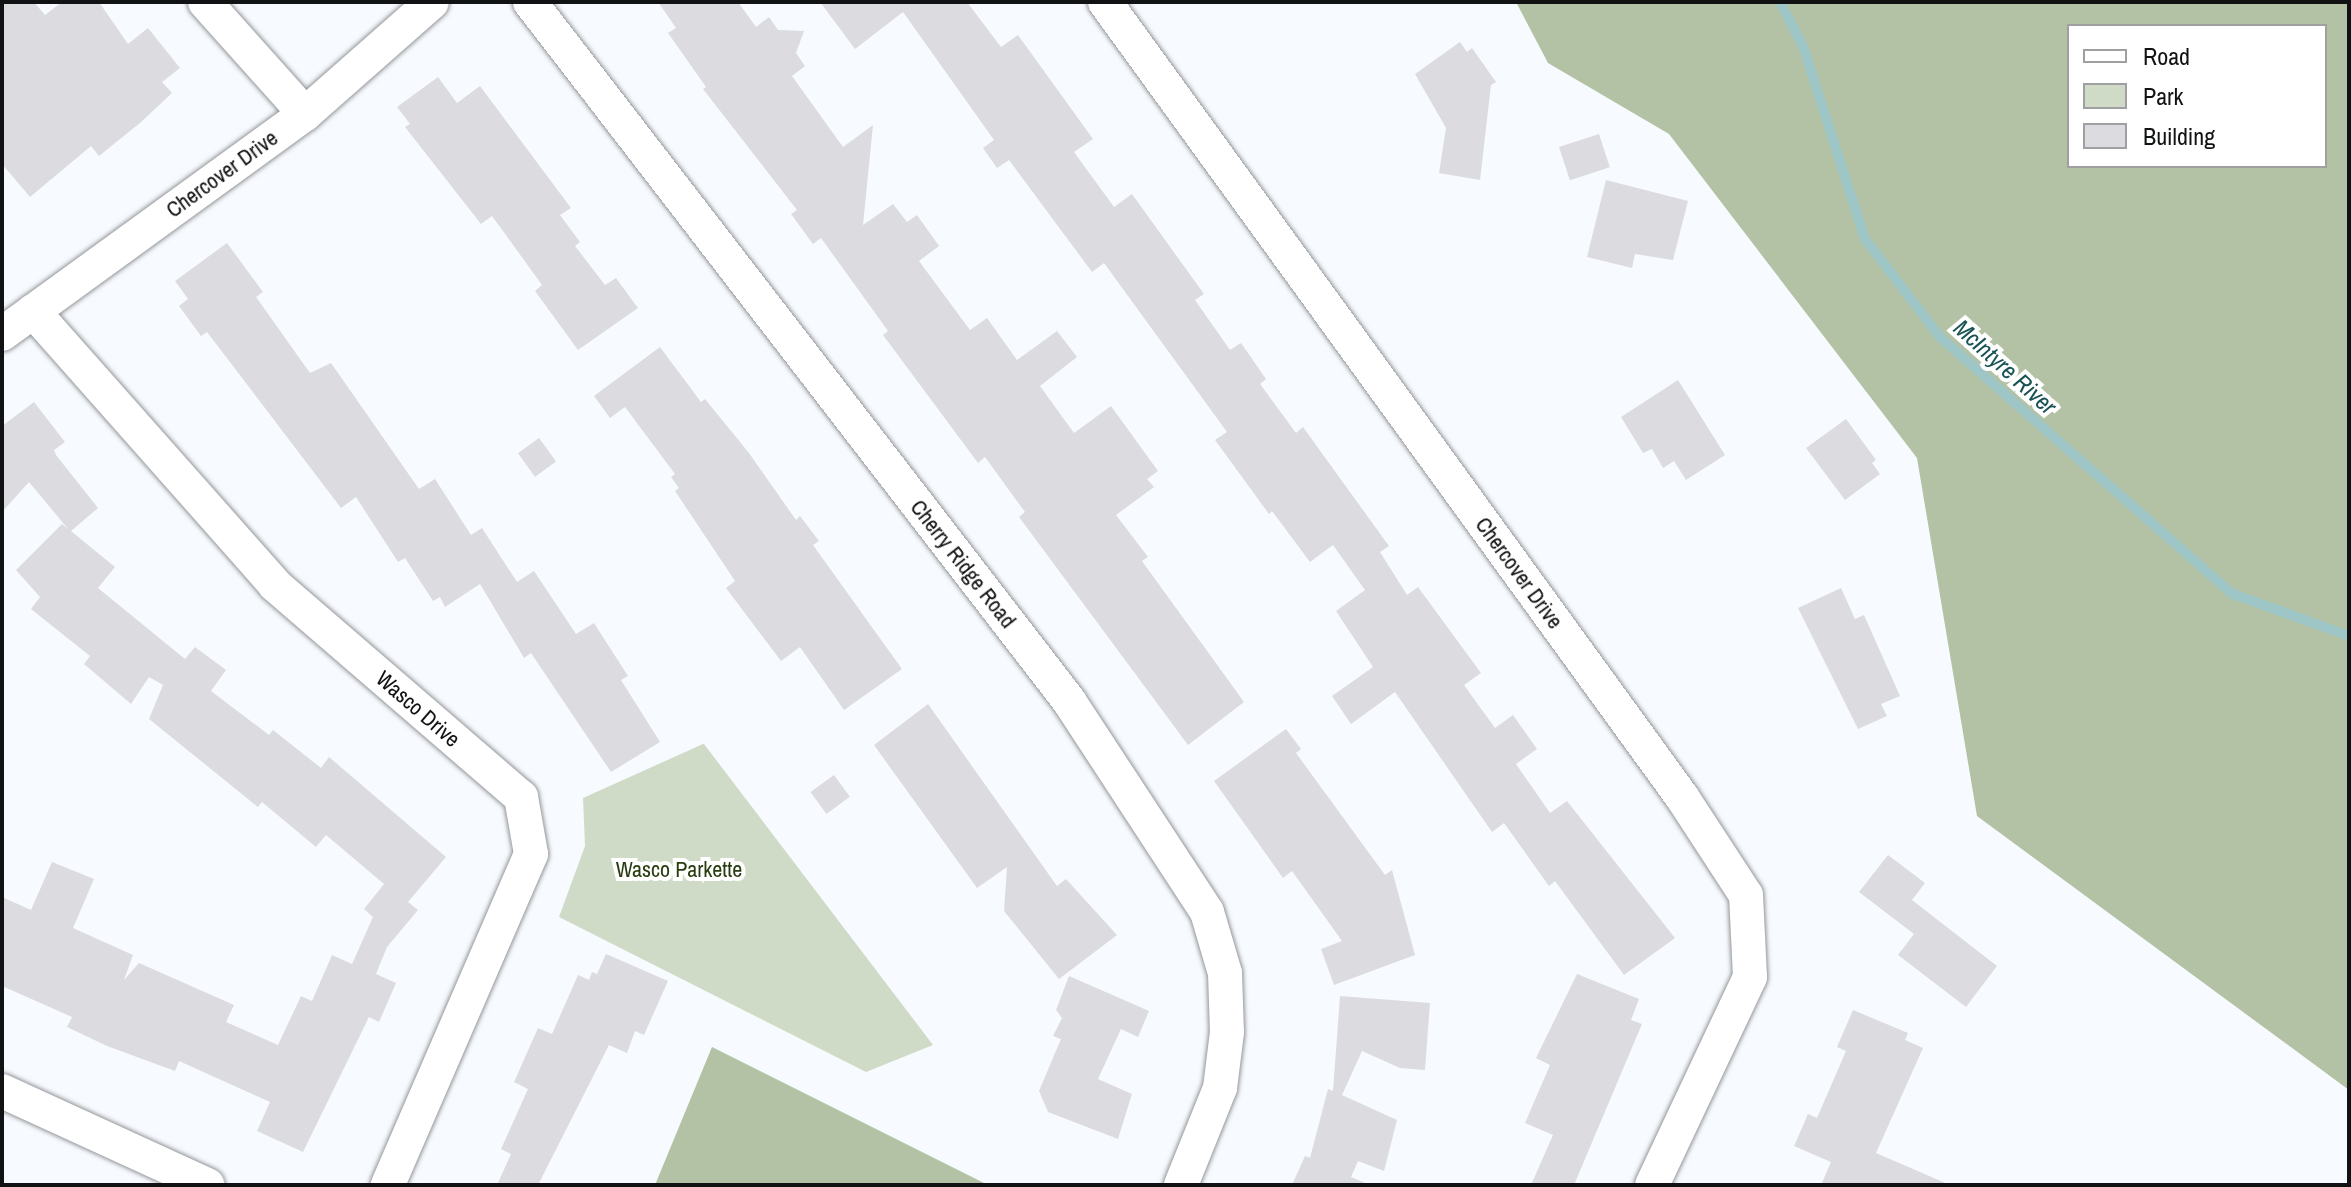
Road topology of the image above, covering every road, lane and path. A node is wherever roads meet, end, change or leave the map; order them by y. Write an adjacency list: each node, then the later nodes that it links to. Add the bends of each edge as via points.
1 (205, 2): 5 (street)
2 (432, 2): 5 (street, Chercover Drive)
3 (530, 2): 11 (street, Cherry Ridge Road, via 1069,701 1207,912 1225,973 1227,1032 1220,1088)
4 (1105, 2): 12 (street, Chercover Drive, via 1672,784 1746,895 1750,977)
5 (305, 114): 6 (street, Chercover Drive)
6 (33, 311): 7 (street, Chercover Drive); 10 (street, Wasco Drive, via 275,585 521,797 531,854)
7 (2, 334)
8 (2, 1091): 9 (street)
9 (207, 1185)
10 (388, 1185)
11 (1181, 1185)
12 (1652, 1185)

